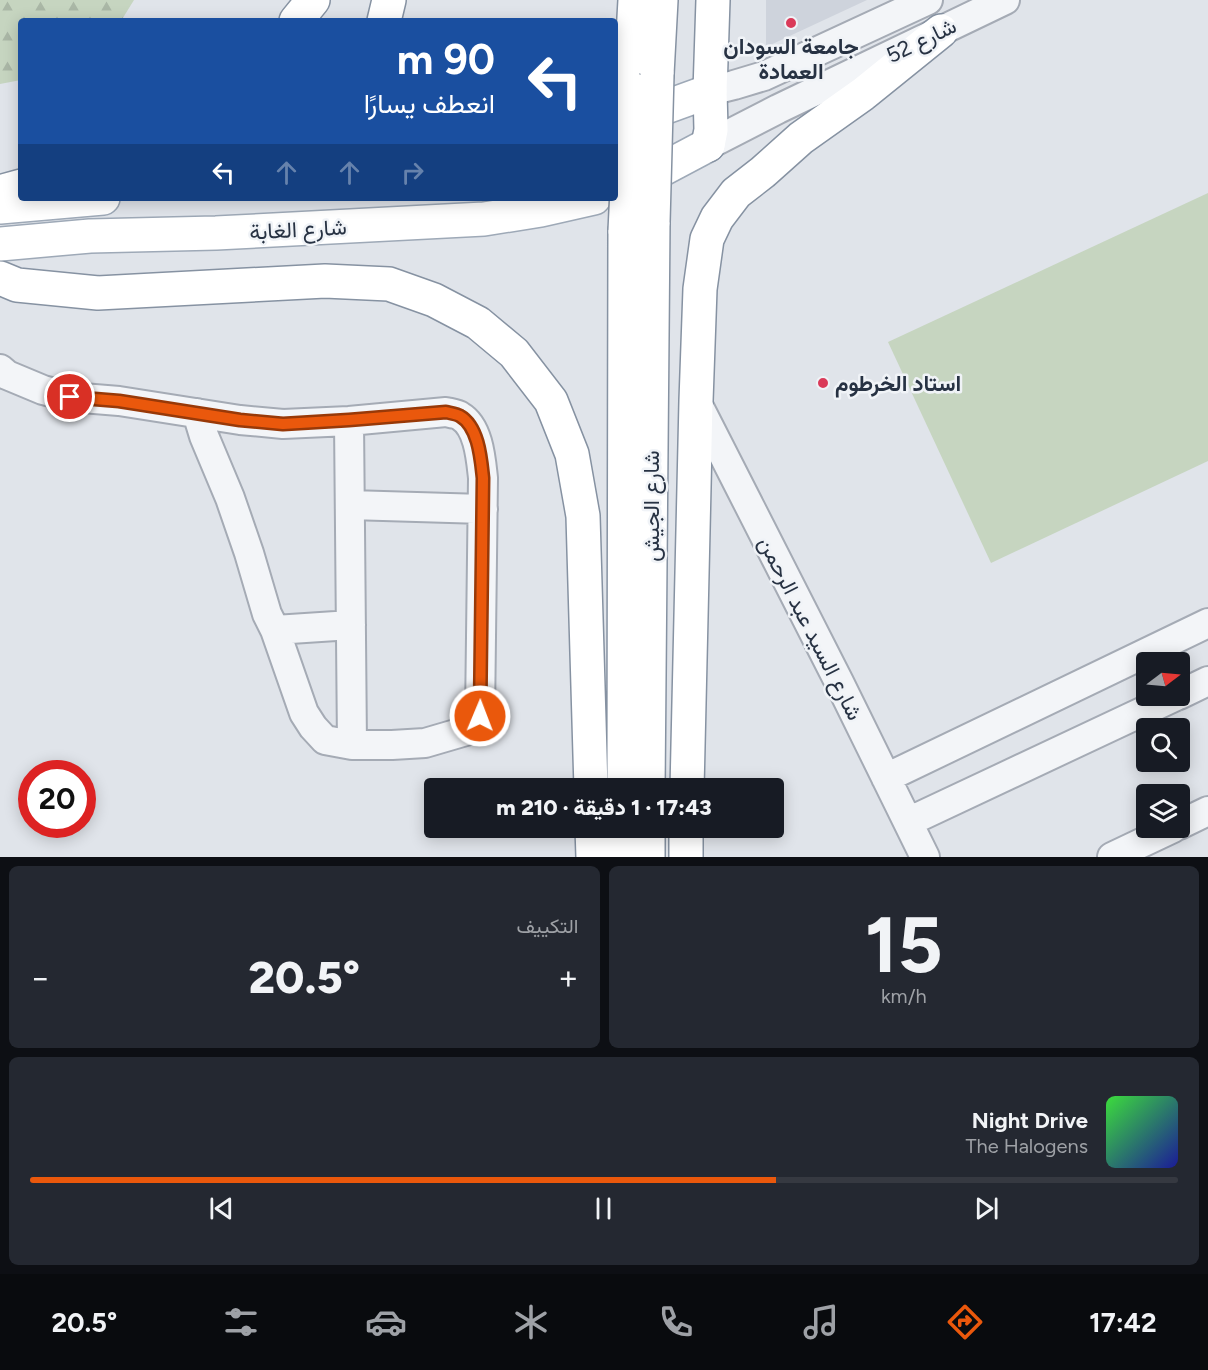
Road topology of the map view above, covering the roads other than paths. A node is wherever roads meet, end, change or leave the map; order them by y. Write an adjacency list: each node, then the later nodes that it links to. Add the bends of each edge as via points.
1 (313, 0): 8 (main road)
2 (389, 0): 9 (main road)
3 (713, 0): 11 (main road)
4 (928, 0): 7 (street, شارع 52)
5 (1005, 0): 10 (street, شارع 52)
6 (640, 3): 20 (main road, bridge, via 643,81 629,160)
7 (876, 11): 11 (street, شارع 52, via 764,76)
8 (298, 18)
9 (385, 18)
10 (940, 31): 13 (street, شارع 52); 24 (main road, via 801,138 736,193 717,218 707,239 700,289)
11 (710, 91): 12 (main road); 13 (main road)
12 (618, 125)
13 (708, 145): 15 (main road)
14 (18, 187): 16 (main road)
15 (618, 188)
16 (0, 192)
17 (69, 201): 19 (main road)
18 (581, 201): 21 (main road, شارع الغابة, via 484,219 90,236)
19 (0, 207)
20 (639, 226): 37 (main road, شارع الجيش); 38 (main road, شارع الجيش)
21 (0, 244)
22 (0, 278): 36 (main road, via 17,285 98,293 325,281 389,285 434,300 478,323 514,353 551,401 572,453 583,516)
23 (0, 369): 25 (street, via 43,390 70,397)
24 (696, 401): 39 (main road); 40 (street, شارع السيد عبد الرحمن)
25 (197, 414): 26 (street, via 283,424); 31 (street)
26 (349, 420): 27 (street); 28 (street, via 446,412 461,416 471,427 479,447)
27 (350, 504): 28 (street); 30 (street)
28 (483, 509): 35 (street, via 480,716 475,726 425,742)
29 (1208, 623): 40 (street)
30 (351, 625): 31 (street); 35 (street)
31 (275, 630): 35 (street, via 304,713 313,727 325,740)
32 (1208, 681): 33 (street)
33 (1190, 689)
34 (1155, 706): 43 (street)
35 (352, 745)
36 (591, 778)
37 (624, 778)
38 (648, 778)
39 (687, 778)
40 (886, 778): 43 (street, شارع السيد عبد الرحمن)
41 (1208, 811): 42 (street)
42 (1190, 820)
43 (908, 822): 53 (street, شارع السيد عبد الرحمن)
44 (592, 838): 49 (main road)
45 (624, 838): 50 (main road)
46 (648, 838): 51 (main road)
47 (686, 838): 52 (main road)
48 (1152, 838): 54 (street)
49 (593, 857)
50 (624, 857)
51 (648, 857)
52 (686, 857)
53 (925, 857)
54 (1112, 857)

